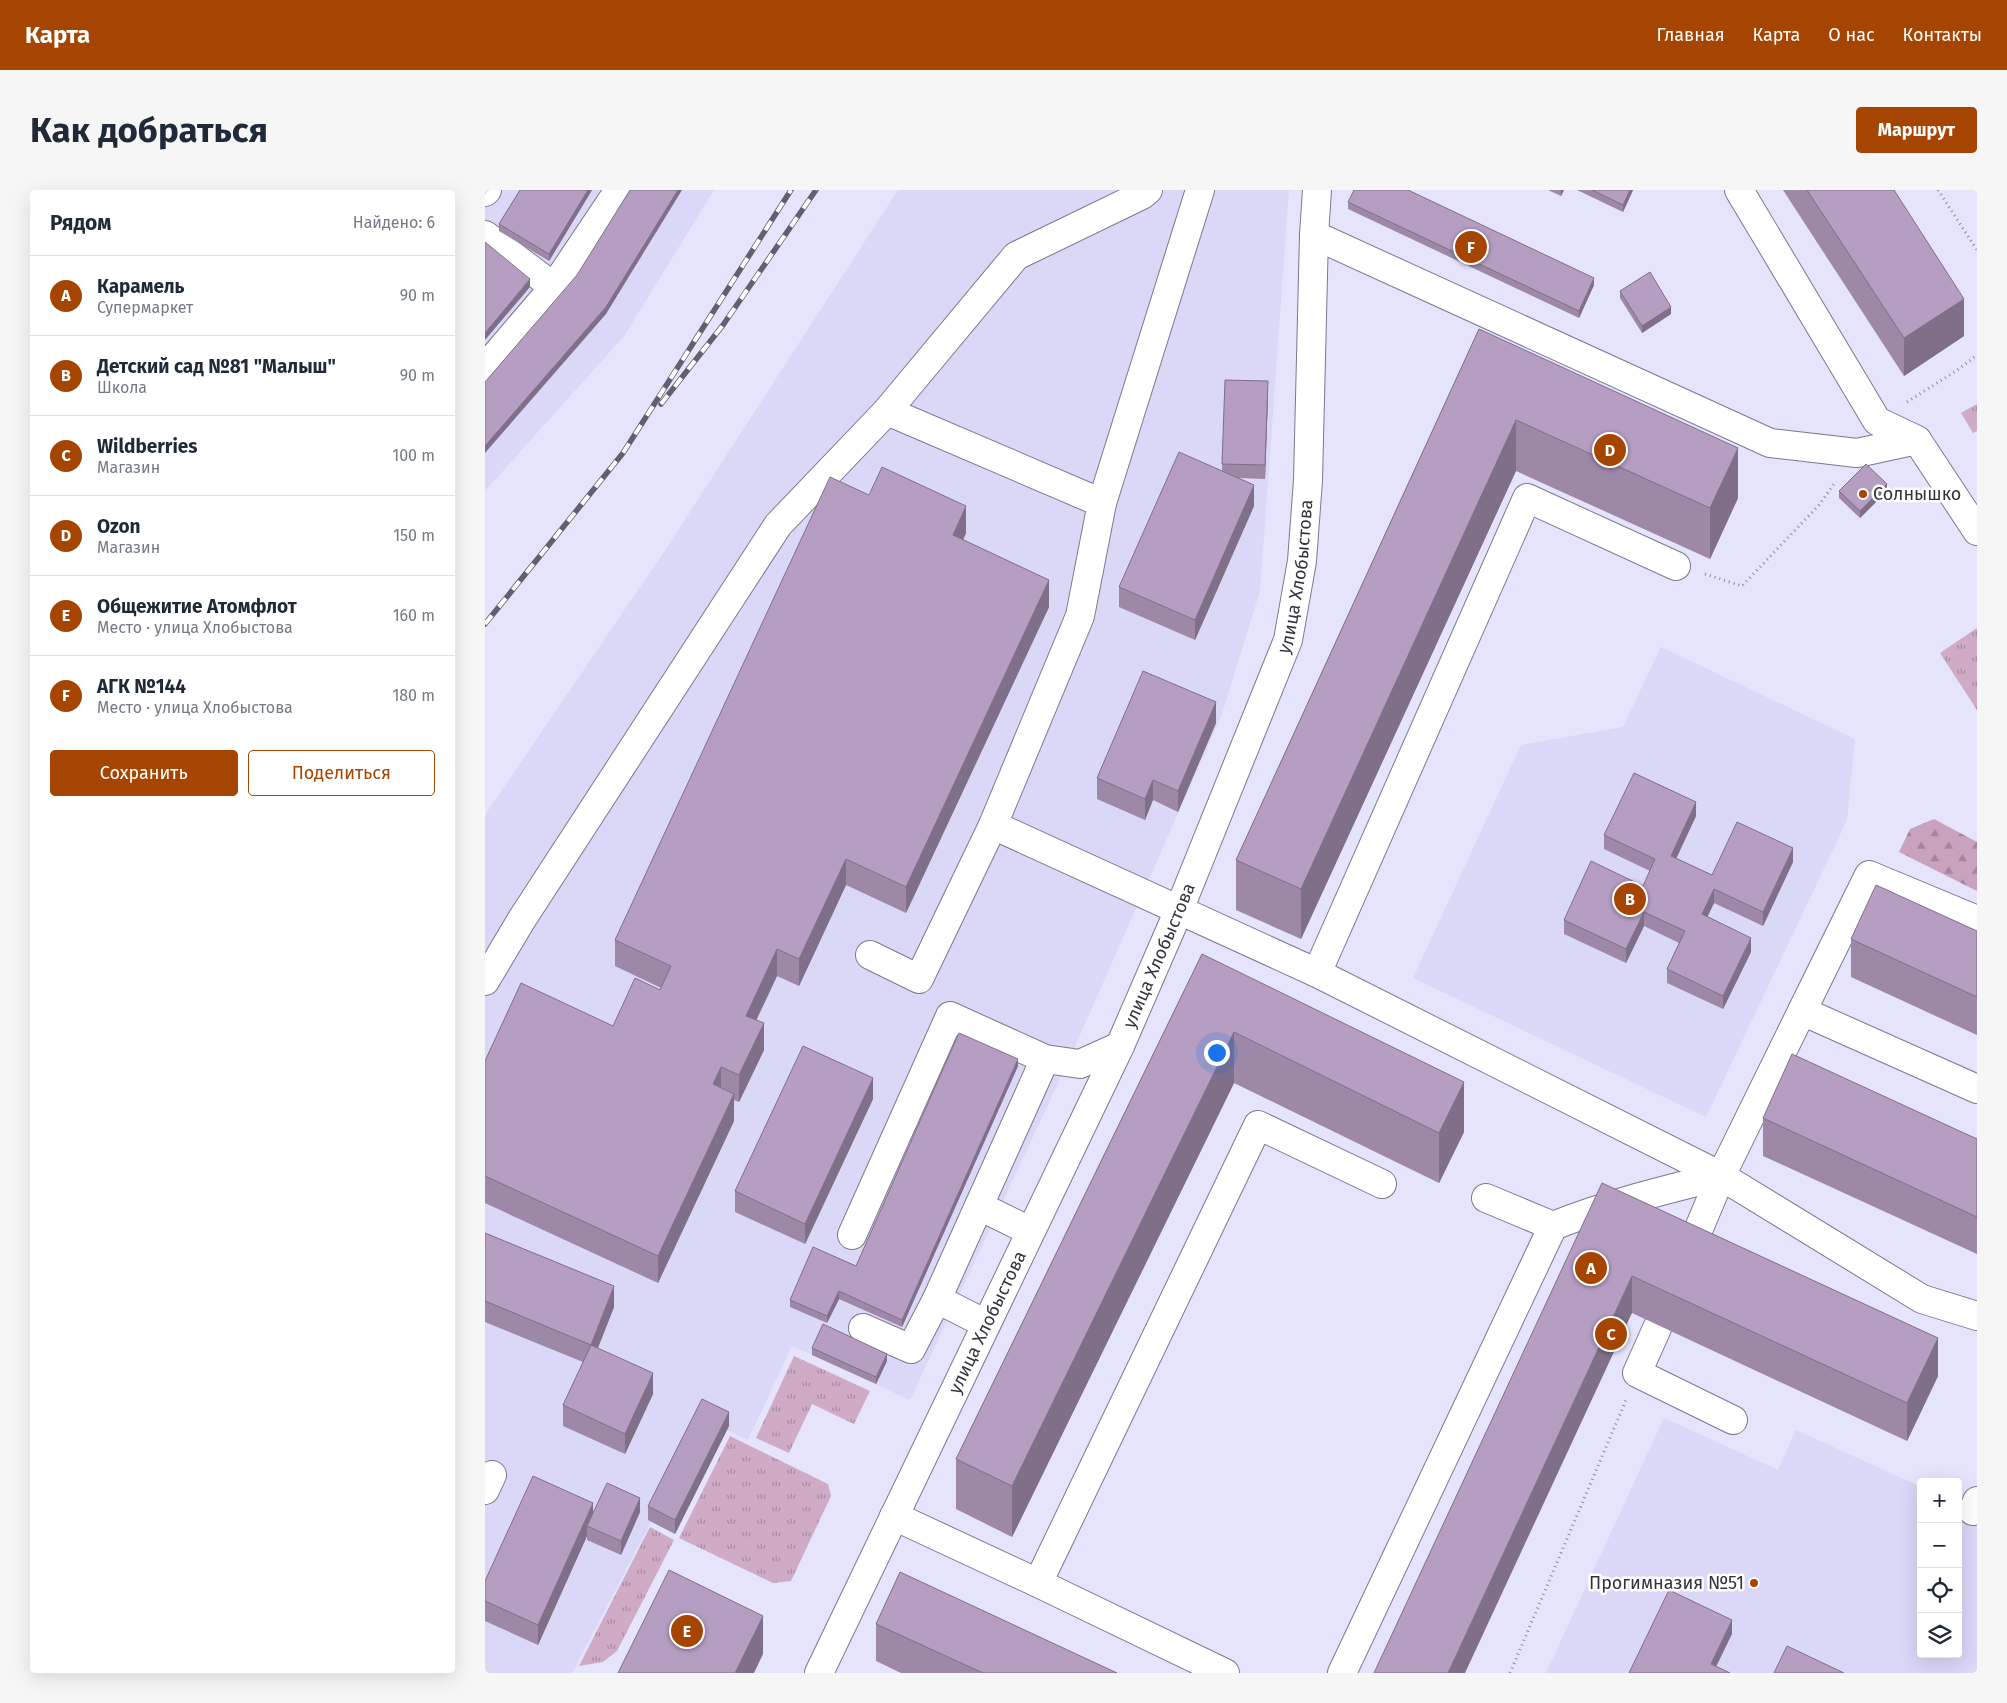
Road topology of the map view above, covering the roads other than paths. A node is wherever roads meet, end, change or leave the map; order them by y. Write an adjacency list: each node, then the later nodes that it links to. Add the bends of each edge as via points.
1 (619, 190): 8 (street)
2 (1148, 190): 10 (street, via 1016,256)
3 (1200, 190): 12 (street)
4 (1317, 190): 7 (street, улица Хлобыстова)
5 (1739, 190): 11 (street, via 1877,421)
6 (485, 235): 8 (street)
7 (1314, 235): 11 (street, via 1770,443 1857,452); 16 (street, улица Хлобыстова, via 1308,480 1302,561 1288,640)
8 (554, 287): 9 (street)
9 (485, 368)
10 (887, 411): 12 (street); 20 (street, via 778,525)
11 (1917, 440): 13 (street)
12 (1102, 504): 15 (street, via 1080,616)
13 (1977, 532)
14 (1677, 566): 19 (street, via 1527,498)
15 (993, 825): 16 (street); 18 (street, via 919,979)
16 (1179, 910): 19 (street); 22 (street, улица Хлобыстова)
17 (1977, 920): 21 (street, via 1869,875)
18 (870, 955)
19 (1317, 973): 25 (street)
20 (485, 981)
21 (1803, 1011): 24 (street); 25 (street)
22 (1120, 1046): 23 (street, via 1080,1064); 30 (street, улица Хлобыстова)
23 (1045, 1059): 28 (street); 31 (street, via 950,1016)
24 (1977, 1089)
25 (1721, 1176): 29 (street, via 1656,1192); 32 (street); 34 (street, via 1922,1299)
26 (1382, 1184): 40 (street, via 1258,1124)
27 (1486, 1198): 29 (street)
28 (979, 1206): 30 (street); 33 (street)
29 (1553, 1226): 43 (street)
30 (1030, 1231): 35 (street, улица Хлобыстова)
31 (852, 1235)
32 (1686, 1259)
33 (937, 1299): 35 (street); 37 (street, via 911,1350)
34 (1977, 1316)
35 (986, 1324): 39 (street, улица Хлобыстова)
36 (1658, 1326): 38 (street, via 1637,1373)
37 (863, 1328)
38 (1733, 1420)
39 (894, 1516): 40 (street); 41 (street, улица Хлобыстова)
40 (1038, 1583): 42 (street)
41 (819, 1673)
42 (1225, 1673)
43 (1342, 1673)

